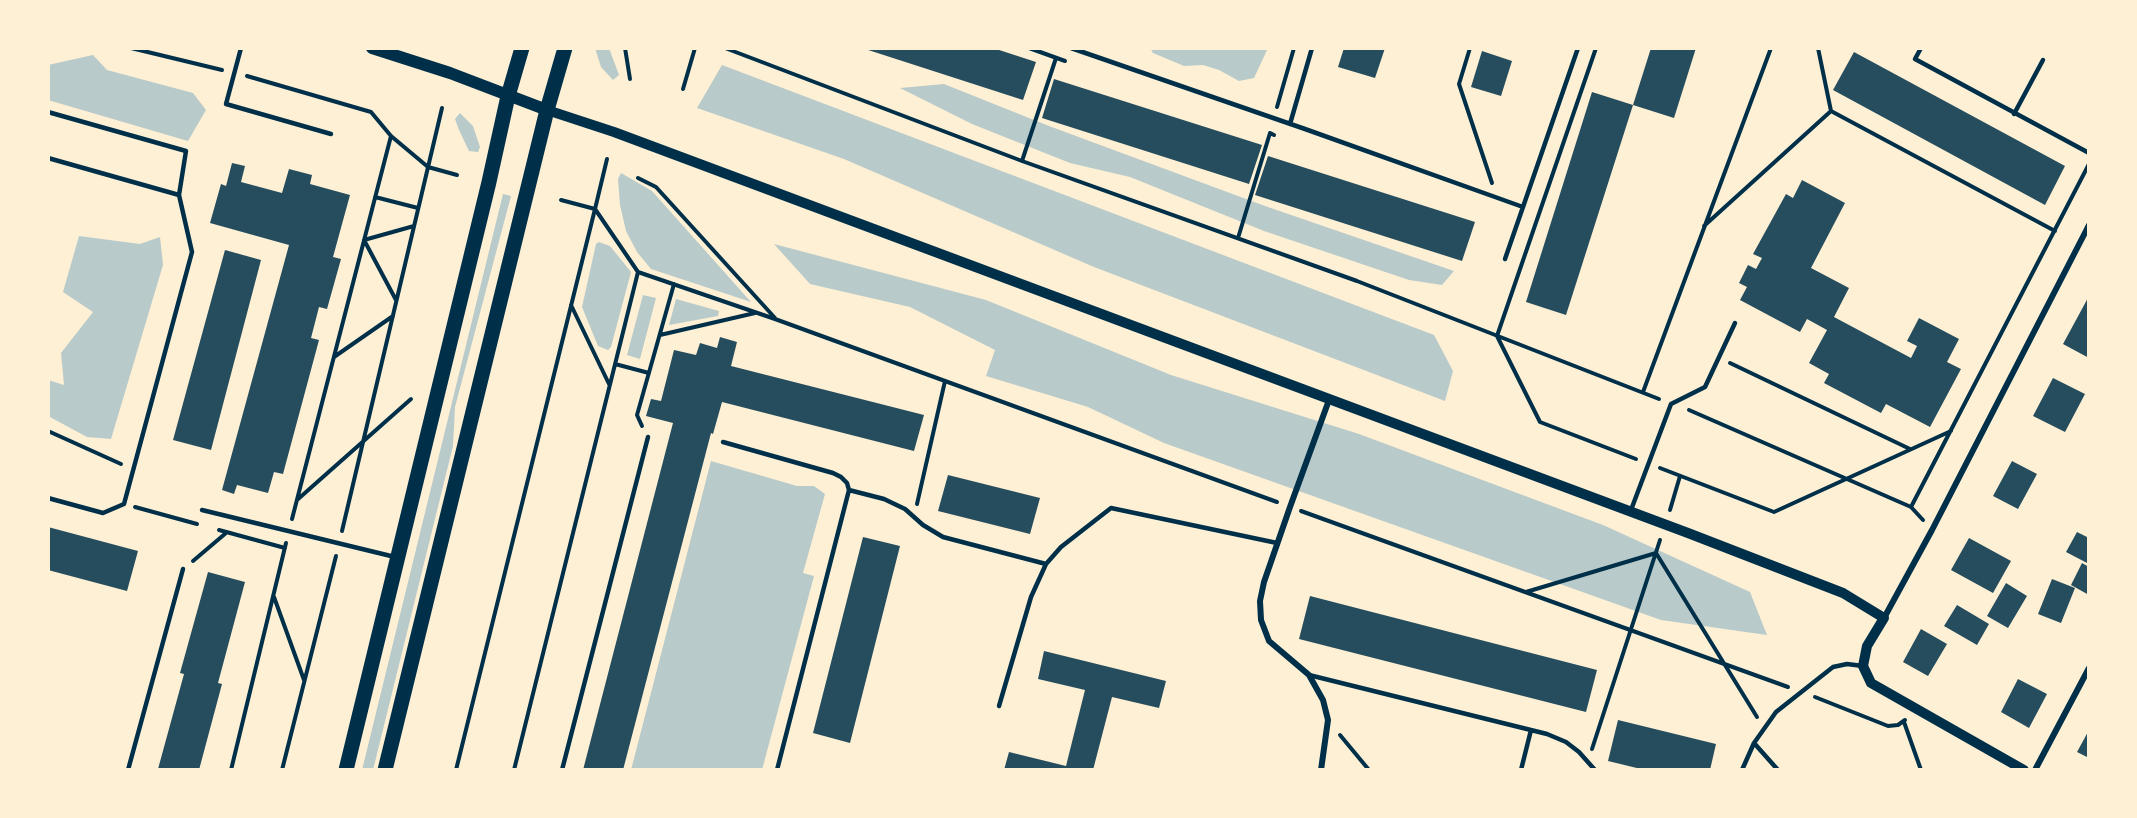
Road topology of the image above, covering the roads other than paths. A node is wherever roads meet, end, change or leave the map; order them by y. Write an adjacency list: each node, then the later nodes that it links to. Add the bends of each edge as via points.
1 (242, 48): 16 (lane, via 226,104)
2 (372, 48): 11 (main road)
3 (522, 48): 11 (main road)
4 (565, 48): 12 (main road)
5 (1071, 48): 9 (lane)
6 (1312, 48): 15 (lane)
7 (1578, 48): 20 (lane)
8 (1921, 48): 14 (lane, via 1915,59)
9 (1077, 49): 15 (lane)
10 (2043, 60): 14 (lane)
11 (508, 96): 12 (main road); 32 (main road)
12 (547, 110): 24 (street); 44 (main road)
13 (48, 112): 19 (lane, via 186,151)
14 (2014, 114): 17 (lane)
15 (1290, 124): 20 (lane)
16 (331, 134)
17 (2089, 153)
18 (48, 158): 19 (lane)
19 (179, 195): 28 (lane, via 192,252 124,504 103,513)
20 (1523, 207): 22 (lane)
21 (2089, 225): 35 (street)
22 (1505, 259)
23 (1735, 323): 30 (lane, via 1705,387 1671,404)
24 (1329, 400): 30 (street); 31 (street)
25 (648, 437): 45 (lane)
26 (723, 442): 27 (lane, via 833,473 847,483)
27 (849, 490): 33 (lane, via 905,509 943,537); 46 (lane)
28 (48, 498)
29 (202, 510): 32 (lane)
30 (1631, 512): 35 (street, via 1843,593)
31 (1277, 543): 33 (lane, via 1111,508); 38 (street, via 1260,601 1262,621 1269,641)
32 (396, 557): 43 (main road)
33 (1046, 564): 39 (lane, via 1031,597)
34 (183, 569): 42 (lane)
35 (1884, 618): 36 (street, via 1867,646)
36 (1863, 666): 41 (lane, via 1833,667 1776,712); 52 (street, via 1871,683)
37 (2089, 668): 53 (street)
38 (1309, 675): 40 (lane); 47 (street, via 1323,700 1328,720)
39 (999, 706)
40 (1531, 730): 48 (lane); 49 (lane, via 1566,742)
41 (1754, 743): 50 (lane); 51 (lane)
42 (128, 770)
43 (346, 770)
44 (385, 770)
45 (562, 770)
46 (777, 770)
47 (1321, 770)
48 (1521, 770)
49 (1595, 770)
50 (1742, 770)
51 (1778, 770)
52 (2024, 770)
53 (2035, 770)

